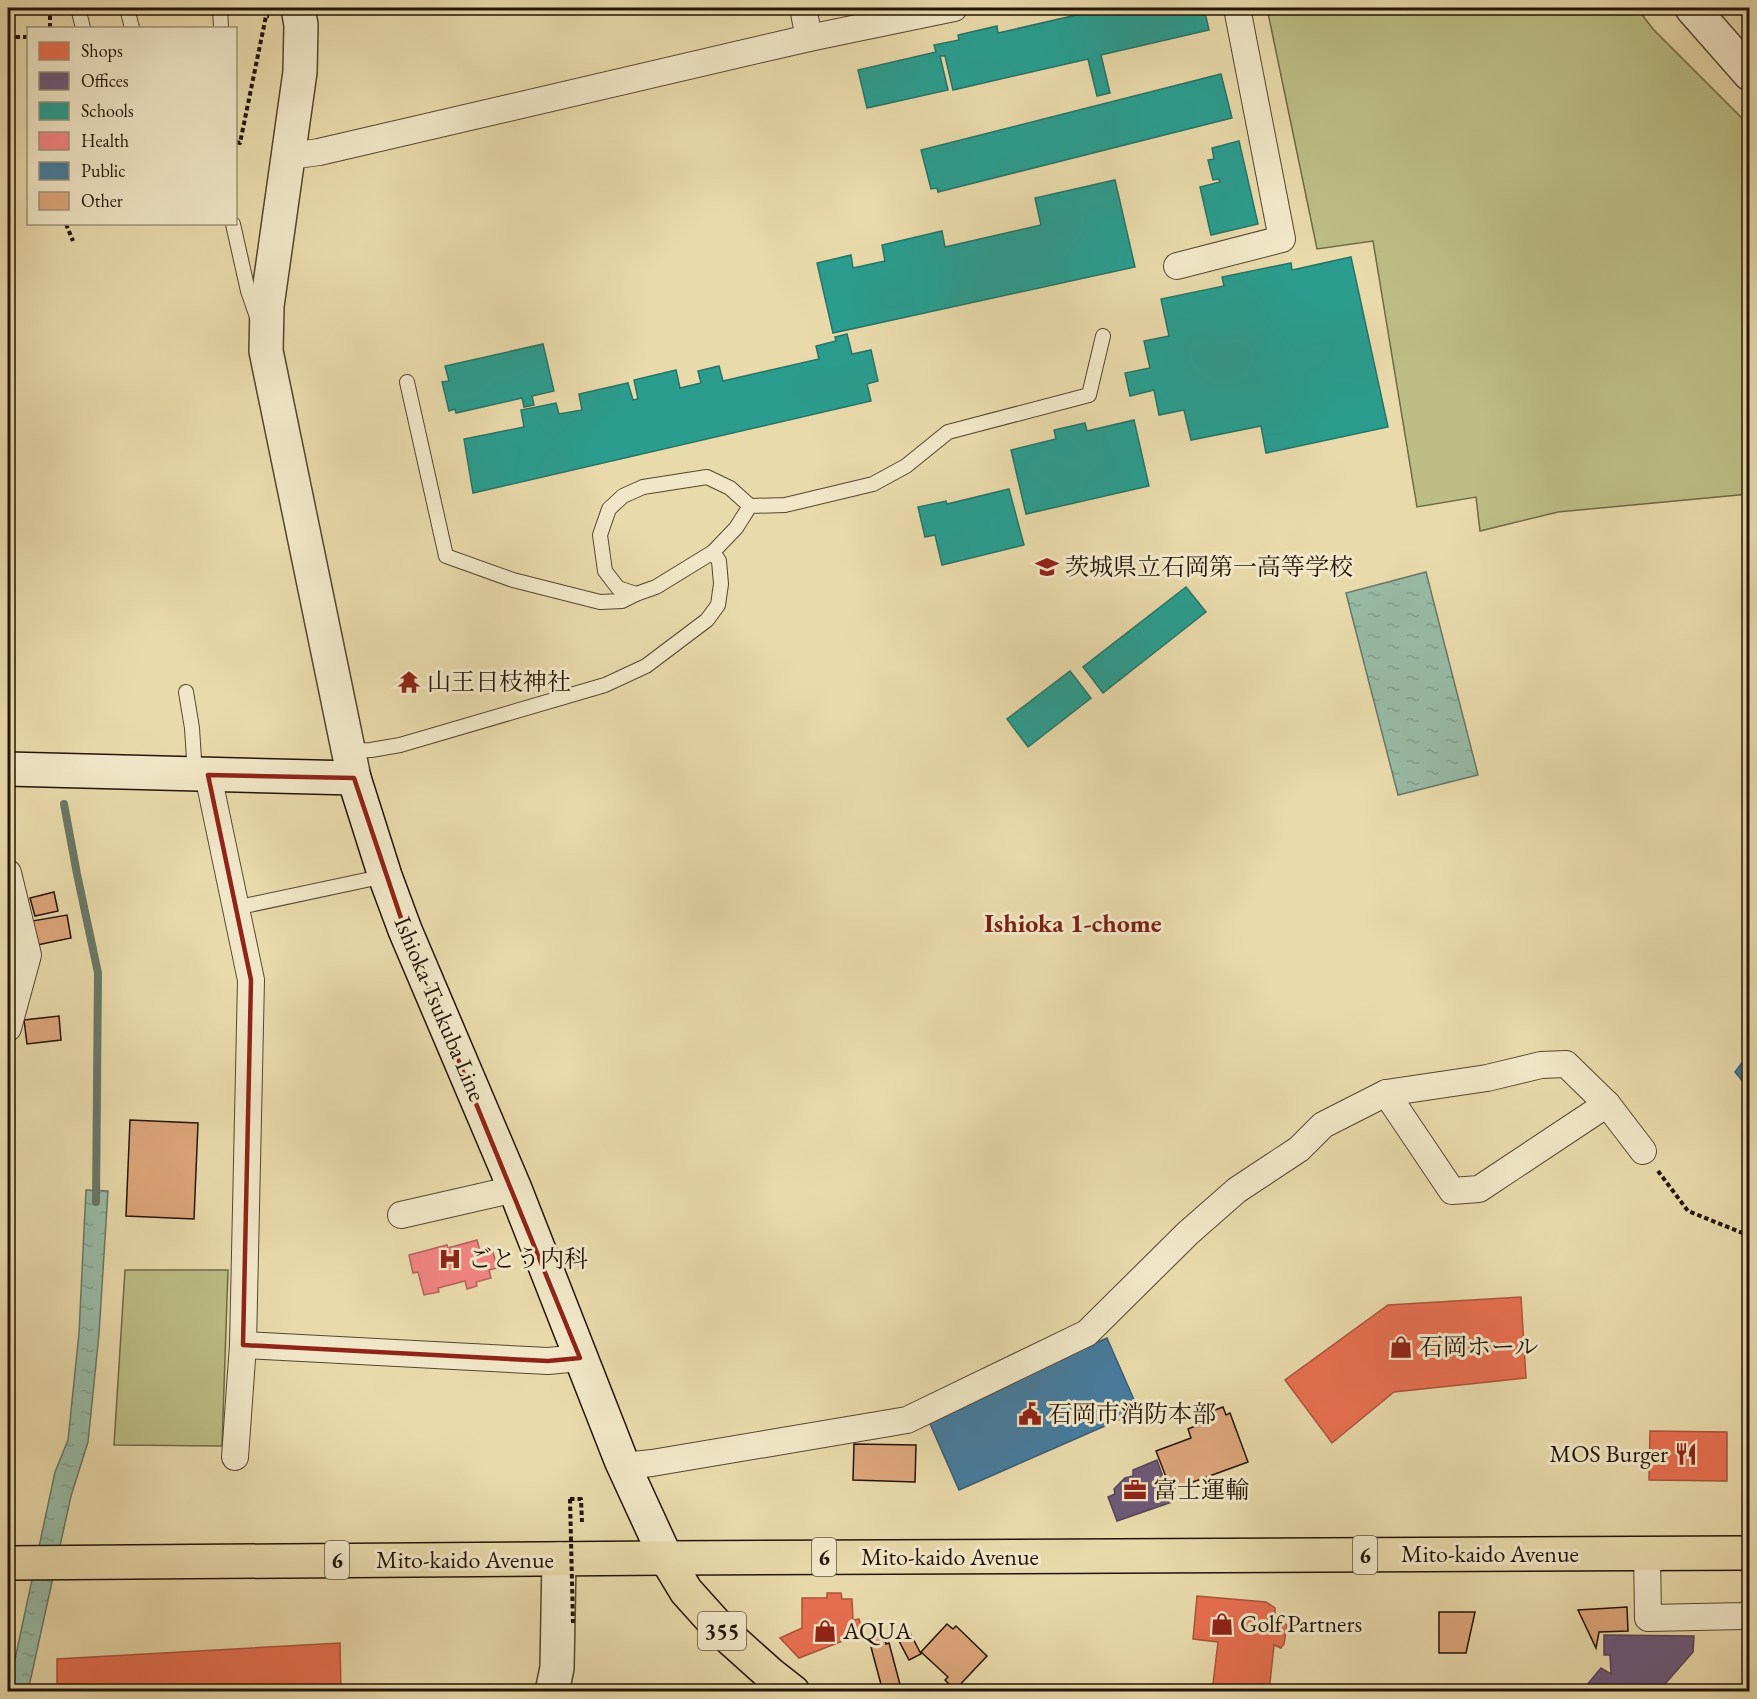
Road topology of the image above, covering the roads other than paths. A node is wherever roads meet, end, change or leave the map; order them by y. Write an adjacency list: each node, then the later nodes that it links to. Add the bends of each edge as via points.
1 (78, 8): 9 (lane)
2 (127, 8): 10 (lane)
3 (220, 8): 11 (lane)
4 (803, 8): 12 (street)
5 (954, 8): 12 (street)
6 (1237, 8): 16 (street, via 1282,239)
7 (1692, 8): 13 (main road)
8 (287, 11): 14 (main road, Ishioka-Tsukuba Line, via 301,25)
9 (83, 27)
10 (132, 27)
11 (222, 27)
12 (809, 38): 14 (street)
13 (1749, 74)
14 (290, 156): 18 (main road, Ishioka-Tsukuba Line)
15 (233, 225): 18 (lane, via 248,291)
16 (1177, 266)
17 (1104, 336): 20 (lane, via 1089,395 948,432 906,466 873,484 785,506)
18 (265, 342): 24 (main road, Ishioka-Tsukuba Line)
19 (407, 382): 22 (lane, via 446,556 513,580 600,602 622,601)
20 (750, 506): 21 (lane); 22 (lane, via 730,488 707,477 643,487 623,496 609,509 600,535 605,571 618,588)
21 (713, 552): 22 (lane, via 656,587); 24 (lane, via 719,561 718,605 707,620 646,666 605,685 371,750)
22 (636, 594)
23 (186, 692): 26 (lane)
24 (352, 764): 26 (main road); 28 (main road, Ishioka-Tsukuba Line)
25 (8, 769): 26 (main road)
26 (201, 775): 29 (street)
27 (8, 873): 30 (street, via 28,955)
28 (386, 876): 29 (lane); 34 (main road, Ishioka-Tsukuba Line)
29 (236, 908): 36 (street, via 251,980)
30 (8, 1028)
31 (1386, 1093): 32 (street, via 1566,1064); 32 (street, via 1452,1191 1479,1189); 39 (street, via 1323,1125 1299,1149 1237,1190 1087,1333 907,1420)
32 (1607, 1104): 33 (street)
33 (1643, 1151)
34 (514, 1189): 35 (street); 37 (main road, Ishioka-Tsukuba Line)
35 (401, 1215)
36 (243, 1345): 37 (street, via 548,1361); 38 (street)
37 (580, 1358): 39 (main road, Ishioka-Tsukuba Line)
38 (235, 1457)
39 (624, 1466): 42 (main road, Ishioka-Tsukuba Line)
40 (1749, 1553): 41 (highway, Mito-kaido Avenue / 6)
41 (1647, 1554): 42 (highway, Mito-kaido Avenue / 6); 45 (street, via 1648,1618 1745,1616)
42 (666, 1558): 43 (highway, Mito-kaido Avenue / 6); 46 (highway, 355, via 686,1591)
43 (559, 1559): 44 (highway, Mito-kaido Avenue / 6); 47 (main road, via 557,1668)
44 (8, 1563)
45 (1749, 1612)
46 (774, 1686)
47 (552, 1692)

